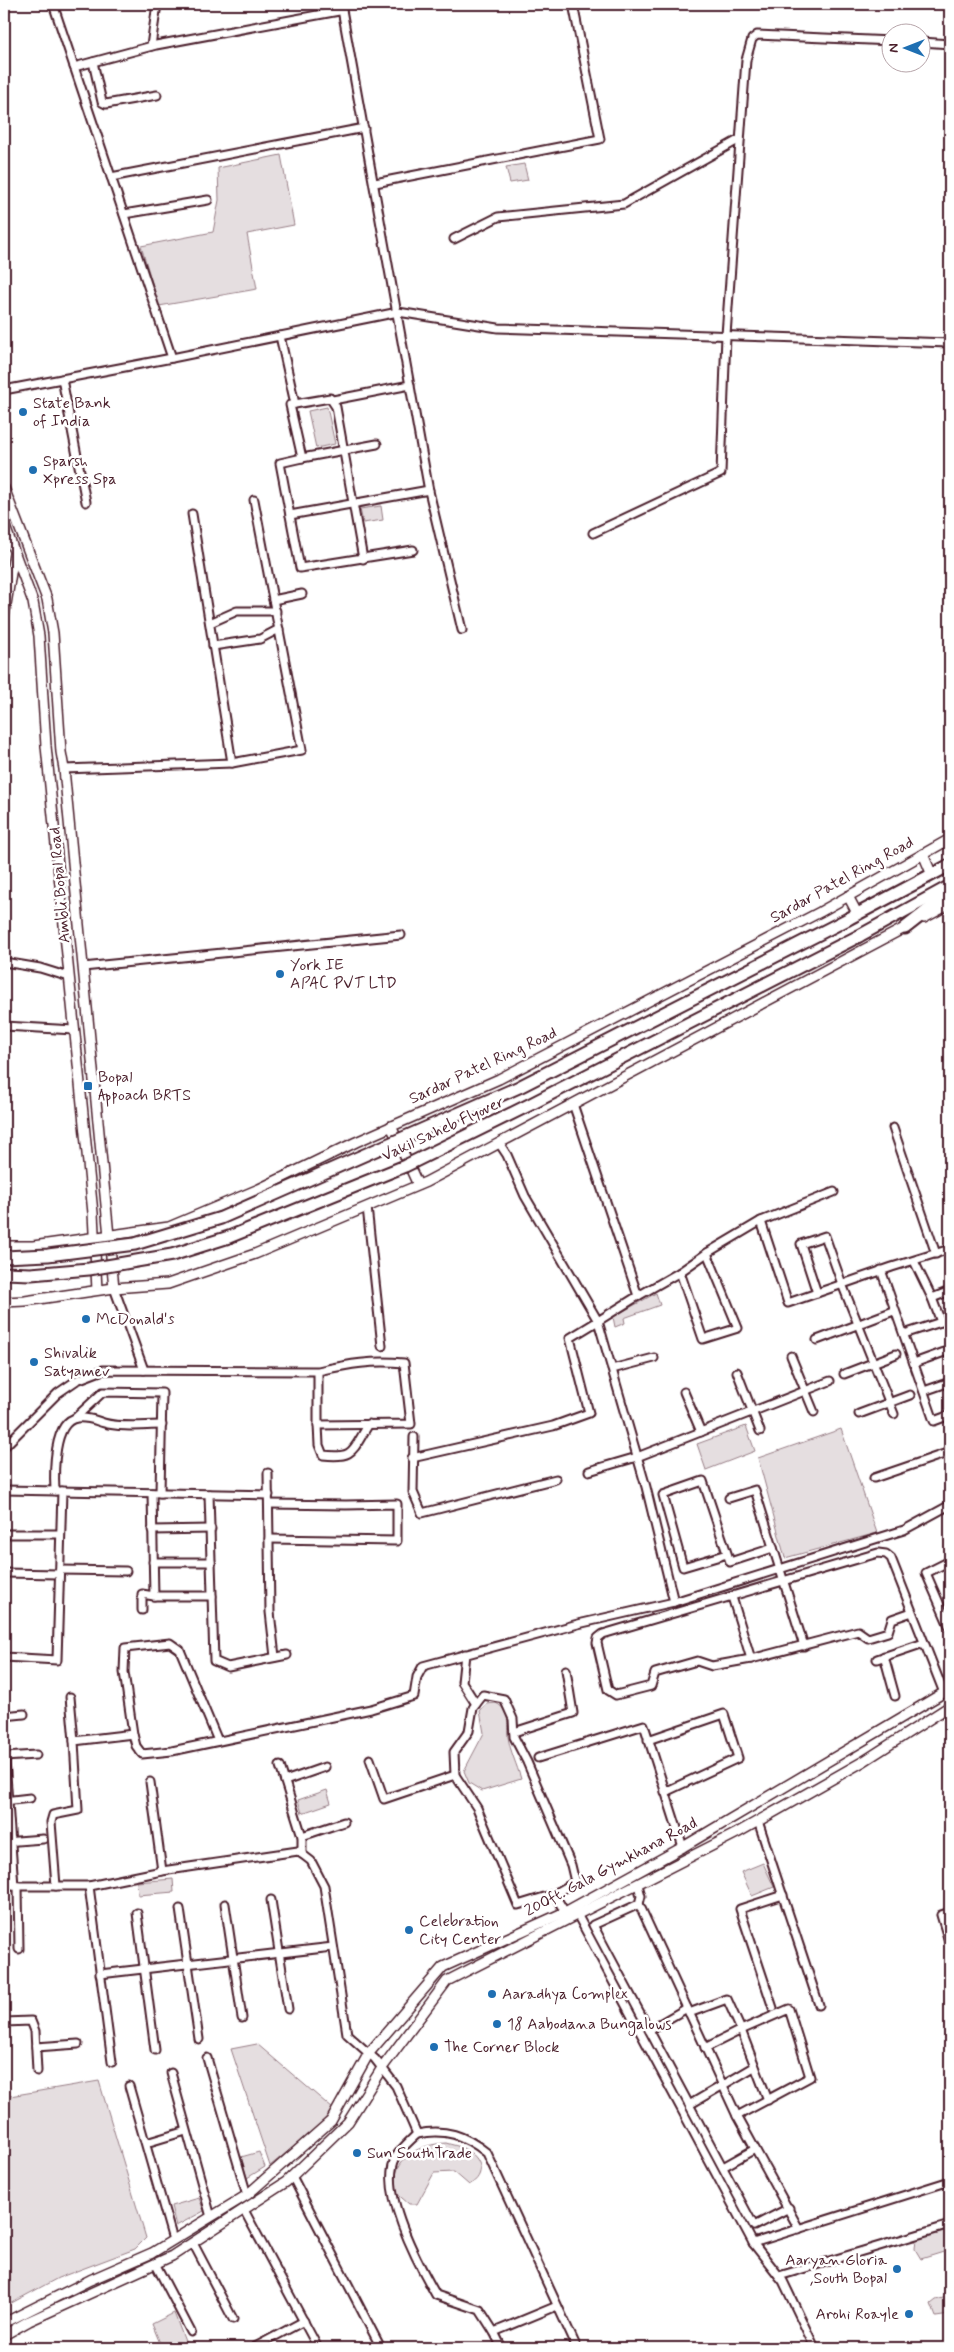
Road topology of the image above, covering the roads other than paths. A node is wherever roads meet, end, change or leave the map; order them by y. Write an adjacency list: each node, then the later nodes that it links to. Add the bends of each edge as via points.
1 (52, 4): 10 (street)
2 (157, 4): 8 (street)
3 (573, 4): 15 (street, via 600,139)
4 (340, 7): 8 (street); 12 (street)
5 (882, 40): 13 (street, via 757,34 752,39 746,60)
6 (932, 43): 7 (street)
7 (950, 44)
8 (151, 46): 9 (street)
9 (92, 62): 10 (street); 11 (street, via 102,102)
10 (74, 67): 14 (street)
11 (157, 95)
12 (364, 128): 14 (street); 15 (street)
13 (740, 139): 18 (street, via 624,204 498,217); 20 (street)
14 (111, 177): 17 (street)
15 (375, 183): 19 (street)
16 (208, 200): 17 (street)
17 (124, 214): 23 (street)
18 (454, 239)
19 (398, 312): 20 (street, via 498,328); 21 (street); 25 (street)
20 (726, 335): 22 (street); 40 (street, via 721,473)
21 (280, 336): 23 (street); 28 (street)
22 (950, 342)
23 (172, 358): 24 (street)
24 (62, 379): 26 (street); 35 (street)
25 (410, 385): 27 (street); 33 (street)
26 (4, 390)
27 (333, 400): 28 (street, via 326,398); 30 (street)
28 (295, 404): 31 (street, via 290,405)
29 (377, 444): 30 (street)
30 (343, 450): 31 (street); 36 (street)
31 (302, 458): 38 (street, via 280,463)
32 (4, 488): 53 (street, Ambli Bopal Road, via 47,599 53,633)
33 (429, 490): 36 (street); 50 (street)
34 (254, 500): 45 (street)
35 (86, 502)
36 (353, 505): 38 (street); 43 (street)
37 (192, 514): 48 (street)
38 (290, 515): 43 (street, via 300,568)
39 (4, 524): 42 (street, Ambli Bopal Road)
40 (593, 533)
41 (413, 550): 43 (street)
42 (14, 552): 47 (street); 69 (street, Ambli Bopal Road, via 33,602 39,636 46,746)
43 (363, 559)
44 (302, 594): 45 (street)
45 (274, 600): 46 (street)
46 (276, 611): 48 (street, via 238,611); 49 (street)
47 (4, 617)
48 (210, 623): 51 (street)
49 (279, 629): 51 (street, via 260,639); 52 (street, via 302,750)
50 (462, 630)
51 (213, 646): 52 (street)
52 (232, 763): 53 (street)
53 (64, 768): 68 (street, Ambli Bopal Road)
54 (950, 839): 55 (street, Sardar Patel Ring Road)
55 (923, 854): 57 (street); 60 (street, Sardar Patel Ring Road)
56 (950, 865): 57 (highway)
57 (932, 875): 62 (highway)
58 (950, 886): 64 (highway)
59 (950, 893): 63 (highway)
60 (848, 896): 62 (street); 73 (street, Sardar Patel Ring Road, via 499,1079)
61 (950, 904): 63 (street)
62 (852, 916): 86 (highway, Vakil Saheb Flyover, bridge, via 519,1087 221,1218 136,1244 48,1256)
63 (905, 928): 66 (street)
64 (863, 934): 66 (street); 89 (highway, Vakil Saheb Flyover, bridge, via 405,1166 229,1237 172,1255 90,1269 31,1274)
65 (401, 936): 68 (street)
66 (874, 944): 72 (street)
67 (4, 962): 69 (street)
68 (83, 967): 80 (street, Ambli Bopal Road)
69 (69, 977): 71 (street, Ambli Bopal Road)
70 (4, 1026): 71 (street)
71 (74, 1030): 81 (street, Ambli Bopal Road)
72 (573, 1104): 75 (street); 96 (street)
73 (391, 1126): 76 (street); 80 (street, Sardar Patel Ring Road, via 259,1189 169,1227)
74 (893, 1128): 85 (street)
75 (499, 1143): 76 (street); 101 (street, via 525,1196)
76 (418, 1185): 78 (street)
77 (834, 1192): 79 (street)
78 (366, 1207): 92 (street, via 256,1254 168,1284); 106 (street)
79 (761, 1221): 84 (street); 95 (street, via 788,1303)
80 (108, 1237): 81 (street, Sardar Patel Ring Road); 92 (street, Ambli Bopal Road)
81 (94, 1238): 82 (street, Sardar Patel Ring Road, via 33,1246); 93 (street, Ambli Bopal Road)
82 (4, 1246)
83 (950, 1249): 85 (street)
84 (707, 1253): 90 (street); 90 (street, via 738,1328 703,1338)
85 (936, 1254): 87 (street)
86 (4, 1257)
87 (914, 1261): 88 (street); 97 (street)
88 (882, 1270): 91 (street); 104 (street)
89 (4, 1272)
90 (680, 1272): 96 (street)
91 (842, 1284): 95 (street); 95 (street, via 825,1236 801,1244); 103 (street)
92 (114, 1288): 93 (street); 114 (street)
93 (97, 1290): 98 (street)
94 (950, 1291): 97 (street)
95 (818, 1293)
96 (638, 1296): 101 (street)
97 (932, 1298): 102 (street)
98 (4, 1302)
99 (891, 1312): 103 (street)
100 (950, 1319): 102 (street)
101 (598, 1321): 113 (street); 140 (street, via 570,1338 589,1413 552,1426)
102 (941, 1322): 104 (street)
103 (859, 1325): 105 (street); 111 (street)
104 (904, 1334): 112 (street)
105 (817, 1340)
106 (382, 1346)
107 (950, 1350): 112 (street)
108 (896, 1354): 111 (street)
109 (791, 1356): 120 (street)
110 (654, 1358): 113 (street)
111 (874, 1363): 117 (street); 124 (street)
112 (914, 1364): 122 (street)
113 (612, 1369): 139 (street)
114 (144, 1370): 115 (street); 137 (street, via 103,1370 77,1380 58,1393)
115 (318, 1371): 131 (street, via 375,1361 404,1364 412,1424); 133 (street)
116 (737, 1372): 125 (street)
117 (844, 1374)
118 (830, 1381): 120 (street)
119 (950, 1382): 122 (street)
120 (806, 1390): 125 (street); 126 (street)
121 (684, 1392): 135 (street)
122 (924, 1392): 129 (street, via 934,1421)
123 (910, 1395): 124 (street)
124 (890, 1402): 127 (street); 128 (street)
125 (754, 1411): 134 (street); 135 (street)
126 (814, 1412)
127 (859, 1414)
128 (894, 1414)
129 (950, 1415)
130 (75, 1418): 132 (street, via 94,1418 119,1425); 132 (street, via 103,1392 156,1392 162,1393); 146 (street, via 66,1425 57,1444)
131 (368, 1424): 133 (street); 133 (street, via 350,1453 342,1457 322,1456)
132 (162, 1425): 148 (street)
133 (318, 1425)
134 (760, 1431)
135 (701, 1432): 139 (street)
136 (414, 1437): 140 (street)
137 (4, 1447)
138 (950, 1452): 143 (street)
139 (637, 1457): 141 (street); 172 (street)
140 (412, 1458): 144 (street, via 413,1492 422,1513)
141 (589, 1471)
142 (268, 1473): 150 (street)
143 (874, 1478)
144 (556, 1479)
145 (4, 1490): 146 (street)
146 (58, 1491): 147 (street); 157 (street)
147 (152, 1493): 148 (street); 155 (street)
148 (160, 1493): 149 (street)
149 (210, 1494): 150 (street); 154 (street)
150 (269, 1495): 152 (street)
151 (729, 1498): 159 (street, via 755,1490)
152 (269, 1504): 158 (street); 158 (street, via 397,1504 397,1541)
153 (950, 1505): 164 (street, via 904,1530)
154 (211, 1529): 155 (street); 163 (street)
155 (152, 1530): 162 (street)
156 (4, 1534): 157 (street)
157 (60, 1534): 166 (street)
158 (269, 1539): 181 (street, via 270,1612)
159 (772, 1548): 160 (street, via 730,1562); 164 (street)
160 (727, 1554): 160 (street, via 703,1481 662,1494 683,1567)
161 (950, 1561): 175 (street, via 926,1573)
162 (153, 1562): 163 (street); 169 (street)
163 (212, 1562): 170 (street)
164 (780, 1568): 168 (street); 172 (street)
165 (126, 1571): 166 (street)
166 (59, 1572): 167 (street); 180 (street, via 57,1660)
167 (4, 1573)
168 (784, 1581): 171 (street); 174 (street, via 878,1553 886,1554); 177 (street)
169 (154, 1596): 170 (street); 173 (street, via 142,1594)
170 (212, 1596): 181 (street, via 214,1662 228,1667)
171 (732, 1596): 182 (street); 182 (street, via 603,1634 597,1643 608,1690 616,1695 651,1686 655,1673 698,1660 712,1666)
172 (674, 1602): 178 (street)
173 (142, 1610)
174 (912, 1612): 176 (street); 177 (street, via 892,1619 888,1632 868,1638 858,1631)
175 (950, 1628)
176 (924, 1643): 184 (street); 185 (street, via 880,1658)
177 (804, 1646): 182 (street)
178 (465, 1654): 187 (street, via 462,1682); 195 (street, via 423,1666 417,1677 414,1696 371,1709)
179 (287, 1655): 181 (street)
180 (4, 1657)
181 (275, 1657)
182 (751, 1659)
183 (566, 1670): 191 (street, via 573,1713)
184 (947, 1691): 214 (street, 200ft. Gala Gymkhana Road)
185 (895, 1696)
186 (70, 1697): 194 (street)
187 (476, 1704): 191 (street, via 483,1695 504,1699); 203 (street, via 469,1731 454,1752)
188 (950, 1706): 209 (street, via 864,1761)
189 (24, 1714): 190 (street)
190 (4, 1716)
191 (514, 1732): 222 (street, via 571,1865 575,1882)
192 (133, 1734): 194 (street); 195 (street, via 142,1754); 195 (street, via 124,1672 125,1648 170,1643 180,1650)
193 (648, 1740): 199 (street, via 644,1725); 206 (street); 206 (street, via 724,1714 738,1758)
194 (74, 1741): 220 (street, via 78,1810 53,1814 51,1822)
195 (218, 1741)
196 (4, 1747): 198 (street)
197 (36, 1756): 198 (street)
198 (4, 1757): 208 (street)
199 (538, 1758)
200 (370, 1759): 203 (street, via 384,1799)
201 (280, 1766): 204 (street)
202 (325, 1767): 204 (street)
203 (455, 1775): 222 (street, via 477,1808 518,1905)
204 (285, 1781): 211 (street)
205 (150, 1782): 216 (street)
206 (665, 1792): 214 (street)
207 (30, 1798): 208 (street)
208 (6, 1801): 213 (street)
209 (758, 1821): 217 (street); 223 (street)
210 (344, 1822): 211 (street)
211 (302, 1836): 215 (street)
212 (43, 1839): 213 (street)
213 (7, 1842): 219 (street)
214 (683, 1847): 228 (street, 200ft. Gala Gymkhana Road)
215 (302, 1854): 216 (street, via 298,1851); 233 (street, via 312,1862 324,1886)
216 (162, 1871): 221 (street)
217 (638, 1885): 226 (street); 231 (street)
218 (4, 1886): 219 (street)
219 (16, 1886): 220 (street); 234 (street)
220 (56, 1886): 221 (street)
221 (89, 1886): 239 (street)
222 (554, 1894): 228 (street)
223 (783, 1895): 240 (street); 241 (street, via 740,1908)
224 (271, 1900): 235 (street)
225 (225, 1904): 236 (street)
226 (639, 1904): 243 (street); 246 (street, via 593,1925)
227 (180, 1909): 237 (street)
228 (565, 1912): 253 (street, 200ft. Gala Gymkhana Road, via 443,1966)
229 (950, 1912): 232 (street, via 941,1915)
230 (137, 1913): 238 (street)
231 (578, 1916): 257 (street, via 448,1981); 280 (street)
232 (950, 1945)
233 (333, 1947): 235 (street); 253 (street, via 348,2034)
234 (19, 1949)
235 (280, 1953): 236 (street); 242 (street)
236 (233, 1958): 237 (street); 244 (street)
237 (188, 1964): 238 (street); 248 (street)
238 (144, 1969): 239 (street); 252 (street)
239 (100, 1974): 255 (street)
240 (819, 2005)
241 (773, 2008)
242 (288, 2009)
243 (688, 2011): 246 (street); 247 (street, via 727,1999); 251 (street)
244 (242, 2018)
245 (4, 2022): 250 (street, via 31,2021)
246 (649, 2030): 263 (street)
247 (741, 2030): 251 (street); 256 (street); 262 (street, via 788,2009 810,2077)
248 (199, 2039)
249 (78, 2044): 250 (street)
250 (36, 2047): 258 (street)
251 (705, 2048): 261 (street)
252 (155, 2050)
253 (368, 2052): 257 (street); 272 (street, 200ft. Gala Gymkhana Road, via 331,2121)
254 (207, 2058): 272 (street)
255 (112, 2062)
256 (754, 2066): 261 (street); 262 (street)
257 (382, 2068): 266 (street, via 396,2086); 270 (street, via 348,2122)
258 (36, 2071)
259 (171, 2073): 265 (street)
260 (129, 2086): 267 (street)
261 (722, 2086): 263 (street); 264 (street)
262 (768, 2100): 264 (street)
263 (689, 2105): 269 (street)
264 (737, 2116): 268 (street)
265 (186, 2131): 267 (street); 275 (street)
266 (417, 2134): 283 (street, via 430,2131 458,2134 487,2154); 288 (street, via 396,2157 390,2177 394,2204 421,2268 436,2294 480,2310)
267 (146, 2143): 278 (street)
268 (755, 2149): 269 (street); 273 (street)
269 (723, 2167): 273 (street, via 754,2226)
270 (292, 2176): 274 (street); 292 (street)
271 (950, 2181): 277 (street)
272 (248, 2195): 275 (street, 200ft. Gala Gymkhana Road)
273 (789, 2208): 277 (street)
274 (244, 2210): 279 (street); 285 (street)
275 (212, 2218): 278 (street, 200ft. Gala Gymkhana Road)
276 (950, 2226): 282 (street)
277 (798, 2228): 280 (street)
278 (173, 2240): 286 (street, 200ft. Gala Gymkhana Road)
279 (193, 2243): 281 (street); 284 (street)
280 (754, 2243): 282 (street)
281 (155, 2263): 287 (street); 289 (street)
282 (779, 2276): 295 (street)
283 (558, 2306): 288 (street); 294 (street)
284 (233, 2319)
285 (304, 2321): 290 (street); 291 (street)
286 (4, 2323)
287 (192, 2332)
288 (494, 2332): 293 (street)
289 (4, 2335)
290 (253, 2348)
291 (318, 2348)
292 (381, 2348)
293 (502, 2348)
294 (577, 2348)
295 (815, 2348)

